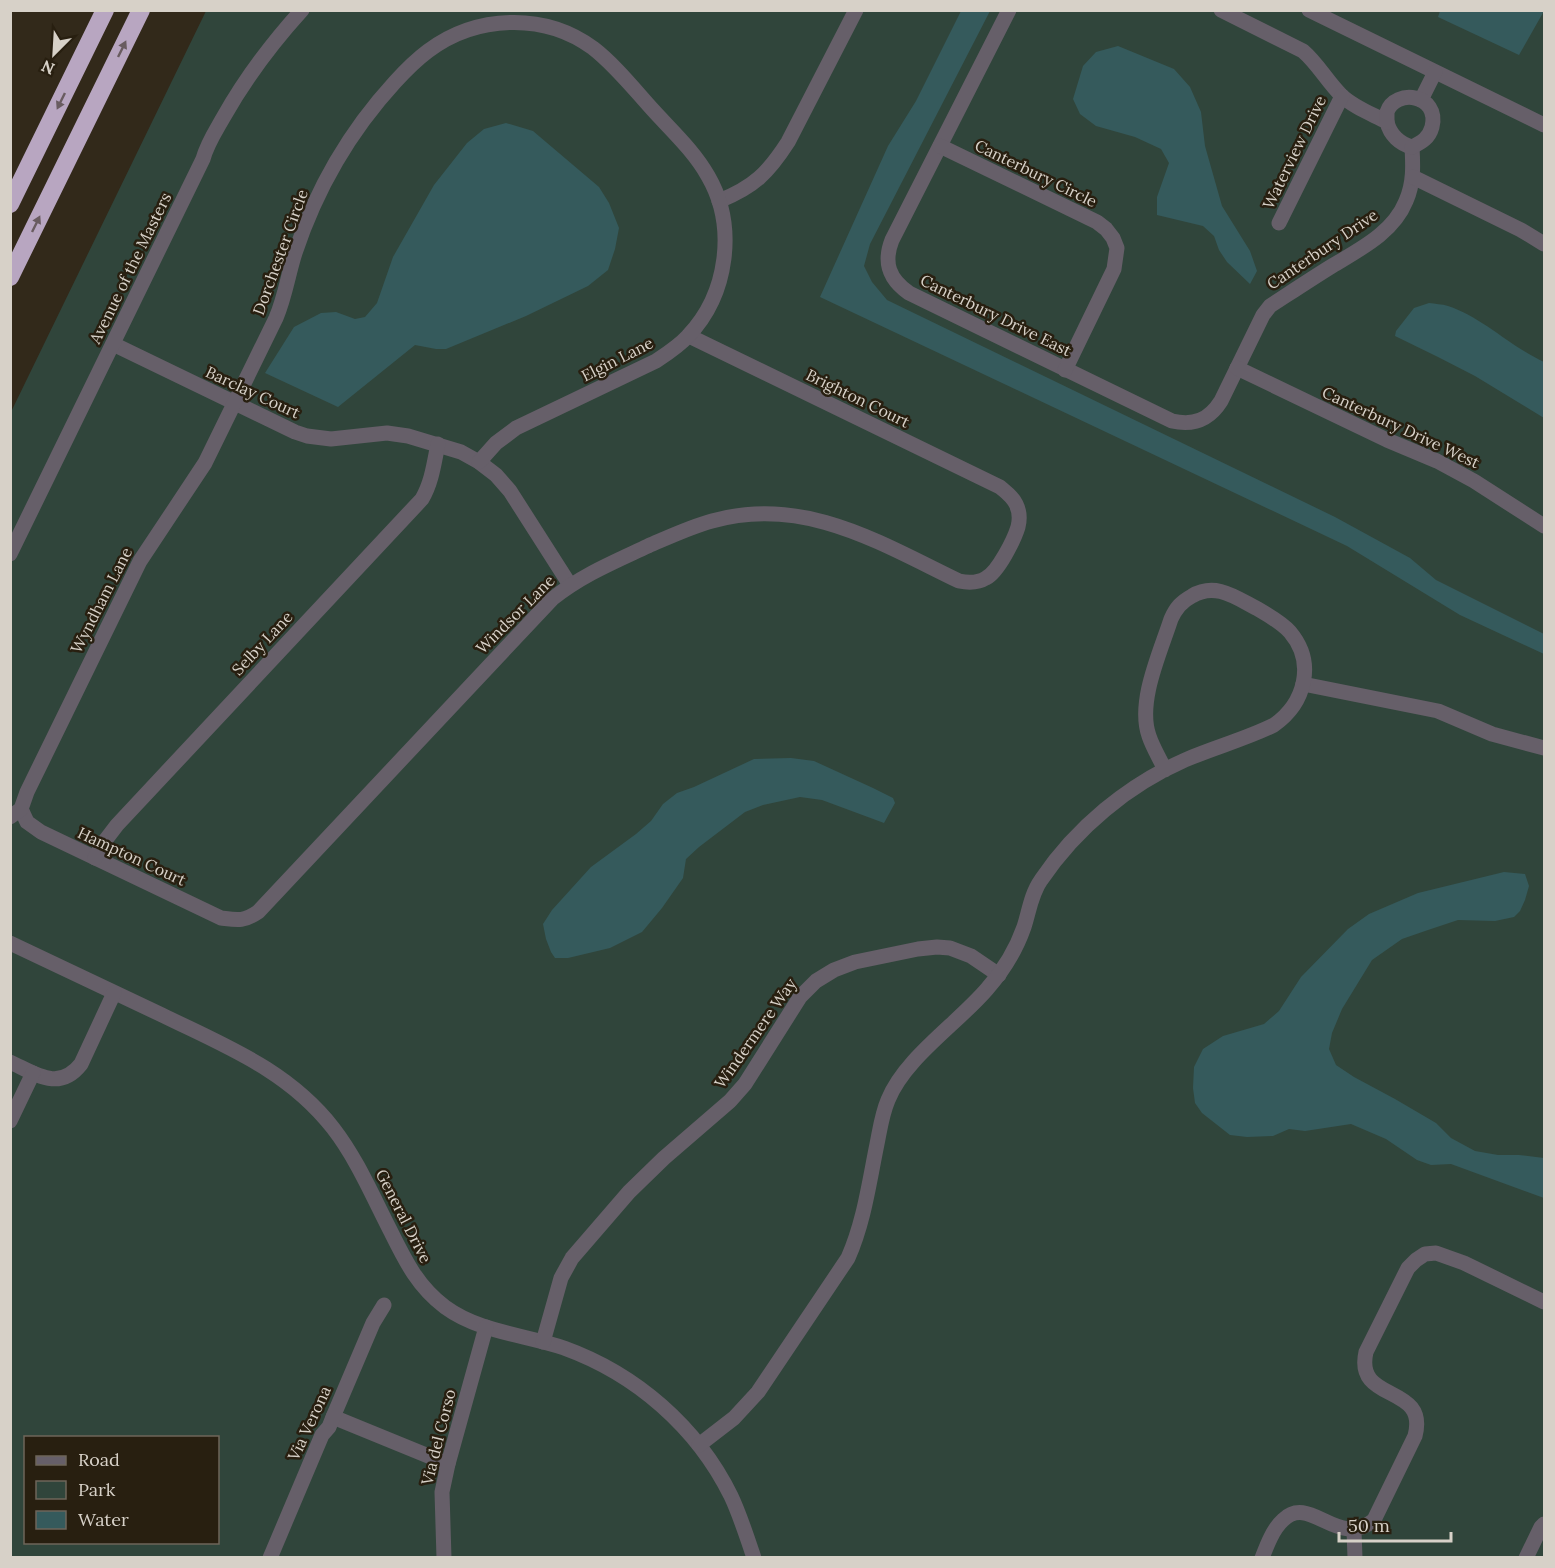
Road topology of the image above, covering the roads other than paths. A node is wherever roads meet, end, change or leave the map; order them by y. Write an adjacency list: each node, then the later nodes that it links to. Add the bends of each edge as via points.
1 (105, 10): 18 (highway, one-way to 18)
2 (141, 10): 21 (highway, one-way to 2)
3 (302, 10): 23 (street, Avenue of the Masters, via 255,67 206,147)
4 (856, 10): 17 (street, via 775,163 747,188)
5 (1009, 10): 14 (street, Canterbury Drive East)
6 (1221, 10): 10 (street, via 1303,51)
7 (1309, 10): 9 (street)
8 (532, 17): 17 (street, Dorchester Circle, via 573,36 609,62 696,157); 26 (street, Dorchester Circle, via 487,24 445,39 411,65 371,110 345,146 310,212 281,307)
9 (1435, 72): 11 (street); 13 (street)
10 (1342, 96): 12 (street); 19 (street, Waterview Drive)
11 (1421, 100): 12 (street, via 1392,103); 15 (street, via 1433,114 1433,123 1430,134)
12 (1387, 122): 15 (street, via 1389,130 1403,144)
13 (1545, 125)
14 (940, 146): 25 (street, Canterbury Circle, via 1097,222 1113,238 1117,248 1114,269); 25 (street, Canterbury Drive East, via 888,249 893,279 909,293)
15 (1412, 147): 16 (street, Canterbury Drive)
16 (1413, 177): 20 (street); 24 (street, Canterbury Drive, via 1402,209 1382,234 1270,306)
17 (719, 201): 22 (street, Elgin Lane, via 725,235 720,279 708,309)
18 (10, 204)
19 (1279, 223)
20 (1545, 244)
21 (10, 277)
22 (688, 336): 28 (street, Elgin Lane, via 656,361 516,428); 31 (street, Brighton Court, via 1011,495 1017,505 1018,526 1005,554 994,573)
23 (113, 344): 26 (street, Barclay Court); 30 (street, Avenue of the Masters)
24 (1237, 368): 25 (street, Canterbury Drive East, via 1215,410 1192,423 1172,421); 29 (street, Canterbury Drive West, via 1446,466)
25 (1065, 370)
26 (235, 404): 27 (street, Barclay Court, via 307,436 332,439 387,433); 36 (street, Wyndham Lane, via 205,463 140,561)
27 (438, 444): 28 (street, Barclay Court); 37 (street, Selby Lane, via 422,498 117,825)
28 (479, 462): 32 (street, Barclay Court, via 510,491)
29 (1545, 526)
30 (10, 554)
31 (970, 583): 32 (street, Windsor Lane, via 833,524 806,517 754,514 684,530)
32 (570, 585): 38 (street, Windsor Lane, via 552,598 258,912)
33 (1303, 684): 34 (street, via 1438,711 1491,734); 35 (street, via 1291,711 1274,725); 35 (street, via 1304,662 1296,641 1282,624 1220,590 1199,592 1182,602 1171,619 1146,700 1149,737)
34 (1545, 748)
35 (1165, 770): 40 (street, via 1107,808 1060,854 1034,891 1023,930)
36 (16, 813): 37 (street, Hampton Court, via 41,832)
37 (95, 858): 38 (street, Hampton Court, via 221,918)
38 (238, 921)
39 (10, 943): 41 (street, General Drive)
40 (999, 975): 48 (street, Windermere Way, via 971,956 938,947 844,965 816,981 800,997 730,1101 636,1185 572,1258 561,1278); 50 (street, via 897,1083 884,1111 857,1238 848,1258 758,1392 734,1418)
41 (114, 993): 43 (street, via 74,1072 59,1080); 47 (street, General Drive, via 248,1056 310,1102 353,1156 414,1276 446,1308)
42 (10, 1062): 43 (street)
43 (33, 1073): 44 (street)
44 (10, 1121)
45 (1545, 1302): 53 (street, via 1436,1253 1425,1254 1408,1268 1364,1362 1366,1373 1379,1388 1411,1405 1418,1425 1374,1520)
46 (384, 1305): 49 (street, Via Verona)
47 (486, 1327): 48 (street, General Drive); 51 (street, Via del Corso)
48 (543, 1342): 50 (street, General Drive, via 597,1362 638,1387 675,1418)
49 (333, 1417): 51 (street); 54 (street, Via Verona)
50 (699, 1445): 56 (street, General Drive, via 731,1496)
51 (448, 1464): 55 (street, Via del Corso, via 442,1492)
52 (1545, 1524): 59 (street)
53 (1354, 1530): 57 (street, via 1304,1512 1293,1513 1277,1527); 58 (street)
54 (270, 1557)
55 (444, 1557)
56 (754, 1557)
57 (1262, 1557)
58 (1355, 1557)
59 (1526, 1557)

